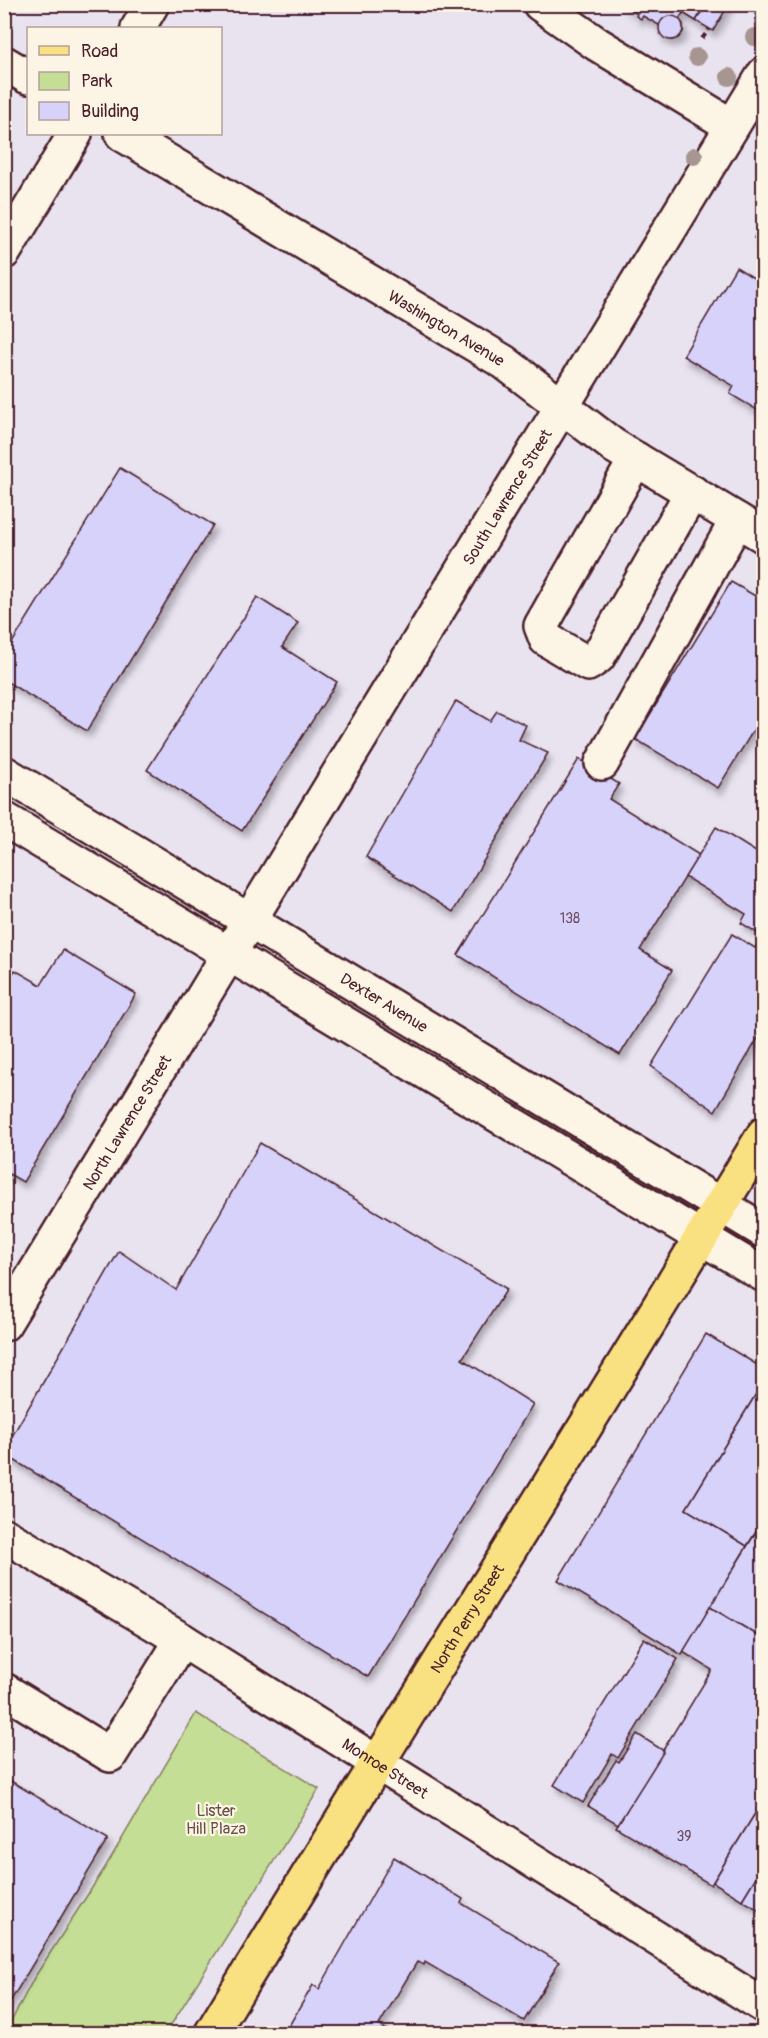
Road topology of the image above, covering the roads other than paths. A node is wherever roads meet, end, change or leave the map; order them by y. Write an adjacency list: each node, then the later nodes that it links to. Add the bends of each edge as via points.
1 (152, 4): 3 (street)
2 (540, 4): 7 (street, via 597,44)
3 (139, 27)
4 (4, 63): 6 (street)
5 (764, 74): 7 (street, South Lawrence Street)
6 (27, 76)
7 (732, 126): 11 (street, South Lawrence Street)
8 (74, 135): 10 (street)
9 (124, 135): 11 (street, Washington Avenue, via 504,362)
10 (4, 252)
11 (562, 405): 12 (street, Washington Avenue); 18 (street, South Lawrence Street)
12 (636, 459): 13 (street, Washington Avenue); 13 (street, via 541,626 546,639 588,664 598,657)
13 (692, 492): 14 (street, Washington Avenue)
14 (750, 528): 15 (street)
15 (602, 763)
16 (4, 773): 18 (street, Dexter Avenue)
17 (4, 819): 19 (street)
18 (250, 921): 19 (street, North Lawrence Street); 21 (street, Dexter Avenue)
19 (230, 954): 23 (street); 25 (street, North Lawrence Street)
20 (764, 1134): 21 (main road, North Perry Street)
21 (721, 1205): 22 (street, Dexter Avenue); 23 (main road, North Perry Street)
22 (764, 1231)
23 (701, 1237): 24 (street); 29 (main road, North Perry Street)
24 (764, 1275)
25 (4, 1324)
26 (4, 1535): 27 (street, Monroe Street)
27 (182, 1640): 28 (street, via 110,1755); 29 (street, Monroe Street)
28 (4, 1690)
29 (375, 1763): 30 (street, Monroe Street); 31 (main road, North Perry Street)
30 (764, 2006)
31 (212, 2034)

